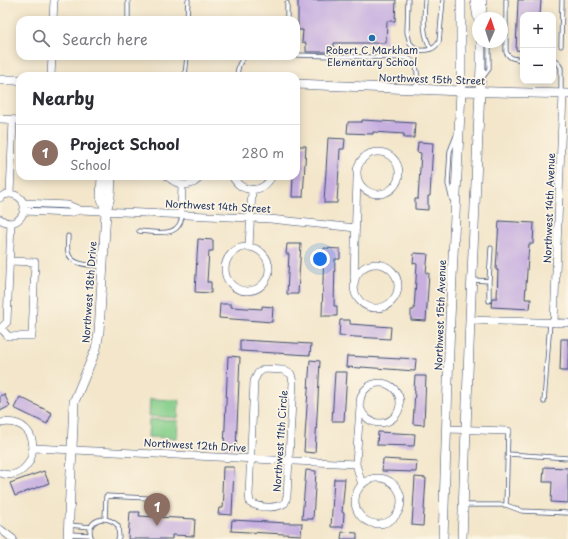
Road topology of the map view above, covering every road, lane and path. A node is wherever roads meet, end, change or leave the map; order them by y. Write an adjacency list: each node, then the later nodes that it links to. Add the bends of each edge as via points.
1 (54, 0): 15 (street)
2 (128, 0): 16 (lane)
3 (188, 0): 17 (lane)
4 (408, 0): 22 (lane, via 407,32 410,43 417,50)
5 (425, 0): 22 (lane, via 424,34)
6 (443, 0): 22 (lane, via 439,42)
7 (461, 0): 37 (street, Northwest 15th Avenue)
8 (475, 0): 13 (street)
9 (482, 0): 14 (street)
10 (506, 0): 27 (lane, via 506,52 513,59)
11 (562, 0): 19 (lane)
12 (287, 3): 18 (lane)
13 (477, 12)
14 (481, 12)
15 (53, 16)
16 (128, 16)
17 (187, 16)
18 (287, 16)
19 (561, 46)
20 (481, 48): 32 (street)
21 (489, 48): 32 (lane, via 489,69)
22 (431, 49)
23 (300, 55): 36 (lane, via 407,58 417,67)
24 (52, 60): 29 (street)
25 (187, 60): 30 (lane)
26 (241, 60): 31 (lane)
27 (520, 60)
28 (556, 61): 39 (lane, via 561,66)
29 (51, 72)
30 (186, 72)
31 (238, 72)
32 (481, 79): 38 (street)
33 (0, 80): 34 (street)
34 (16, 80)
35 (300, 84): 36 (street, Northwest 15th Street)
36 (417, 89): 37 (street, Northwest 15th Street)
37 (461, 91): 38 (street, Northwest 15th Street); 82 (street, Northwest 15th Avenue)
38 (480, 92): 39 (street, Northwest 15th Street); 71 (street)
39 (564, 94): 76 (street, Northwest 14th Avenue)
40 (0, 119): 41 (street)
41 (16, 120)
42 (16, 128): 43 (street)
43 (11, 170): 44 (street); 54 (street)
44 (16, 171)
45 (357, 173): 45 (street, via 362,186 373,194 381,194 394,188 400,174 396,160 383,152 368,154 358,165); 64 (street)
46 (102, 180): 59 (street, via 101,196)
47 (111, 180): 59 (street)
48 (170, 180): 52 (street)
49 (197, 180): 52 (street)
50 (234, 180): 53 (street, via 241,187)
51 (270, 180): 53 (street, via 262,187)
52 (182, 185): 60 (street)
53 (252, 190): 61 (street)
54 (10, 194): 55 (street); 56 (street, via 17,196)
55 (0, 198)
56 (23, 203): 57 (street, Northwest 14th Street, via 68,205); 58 (street)
57 (80, 210): 58 (street, Northwest 14th Street, via 69,213); 59 (street, Northwest 14th Street)
58 (24, 211): 63 (street, via 20,219)
59 (106, 211): 60 (street, Northwest 14th Street); 70 (street, Northwest 18th Drive)
60 (181, 214): 61 (street, Northwest 14th Street); 65 (lane, via 182,220 178,228 170,233)
61 (251, 218): 64 (street, Northwest 14th Street); 67 (street)
62 (0, 219): 63 (street)
63 (11, 223): 69 (street)
64 (356, 228): 73 (street)
65 (139, 232)
66 (68, 236): 70 (lane, via 68,253 72,259 79,263)
67 (249, 247): 67 (street, via 237,249 231,254 225,268 230,282 243,290 258,288 264,284 270,270 269,262 260,250)
68 (491, 248): 72 (lane)
69 (9, 261): 78 (street, via 7,322); 78 (street, via 35,262 32,336 8,336)
70 (103, 266): 86 (street, Northwest 18th Drive, via 99,332 96,349 74,402)
71 (472, 280): 72 (lane); 75 (street)
72 (489, 281): 74 (lane)
73 (354, 284): 73 (street, via 358,299 364,304 379,308 393,301 399,288 395,273 382,264 366,266 360,270)
74 (489, 301)
75 (470, 320): 76 (street); 83 (street)
76 (552, 323): 77 (street); 79 (lane)
77 (568, 323)
78 (1, 328)
79 (544, 402)
80 (361, 403): 80 (street, via 365,416 377,422 390,420 399,410 400,404 396,391 384,384 371,386 366,390); 91 (street)
81 (0, 423): 85 (street, via 15,423 22,426 30,436)
82 (446, 429): 83 (street); 105 (street, Northwest 15th Avenue)
83 (466, 430): 84 (street); 96 (street)
84 (508, 431): 87 (lane)
85 (34, 448): 86 (street, Northwest 12th Drive); 92 (street, via 28,465 12,474)
86 (72, 449): 88 (street, Northwest 12th Drive); 101 (street, Northwest 18th Drive)
87 (508, 454): 89 (lane); 95 (lane)
88 (250, 458): 90 (street, Northwest 12th Drive); 90 (street, Northwest 11th Circle, via 250,503 258,506 279,507 285,503); 90 (street, Northwest 11th Circle, via 254,381 258,373 264,369 283,370 291,374 293,382)
89 (568, 458)
90 (289, 461): 91 (street, Northwest 12th Drive)
91 (356, 464): 93 (street)
92 (0, 473)
93 (362, 485): 93 (street, via 355,500 356,508 363,518 378,524 396,515 401,501 400,493 394,484 380,478)
94 (147, 498): 98 (lane, via 106,496)
95 (506, 505): 96 (lane); 97 (lane, via 522,511)
96 (463, 506): 106 (street)
97 (568, 513)
98 (105, 519): 99 (lane, via 96,521); 104 (lane, via 118,526)
99 (91, 527): 101 (lane); 102 (lane)
100 (0, 529): 103 (street)
101 (68, 533): 102 (lane)
102 (91, 537)
103 (13, 539)
104 (118, 539)
105 (443, 539)
106 (462, 539)

